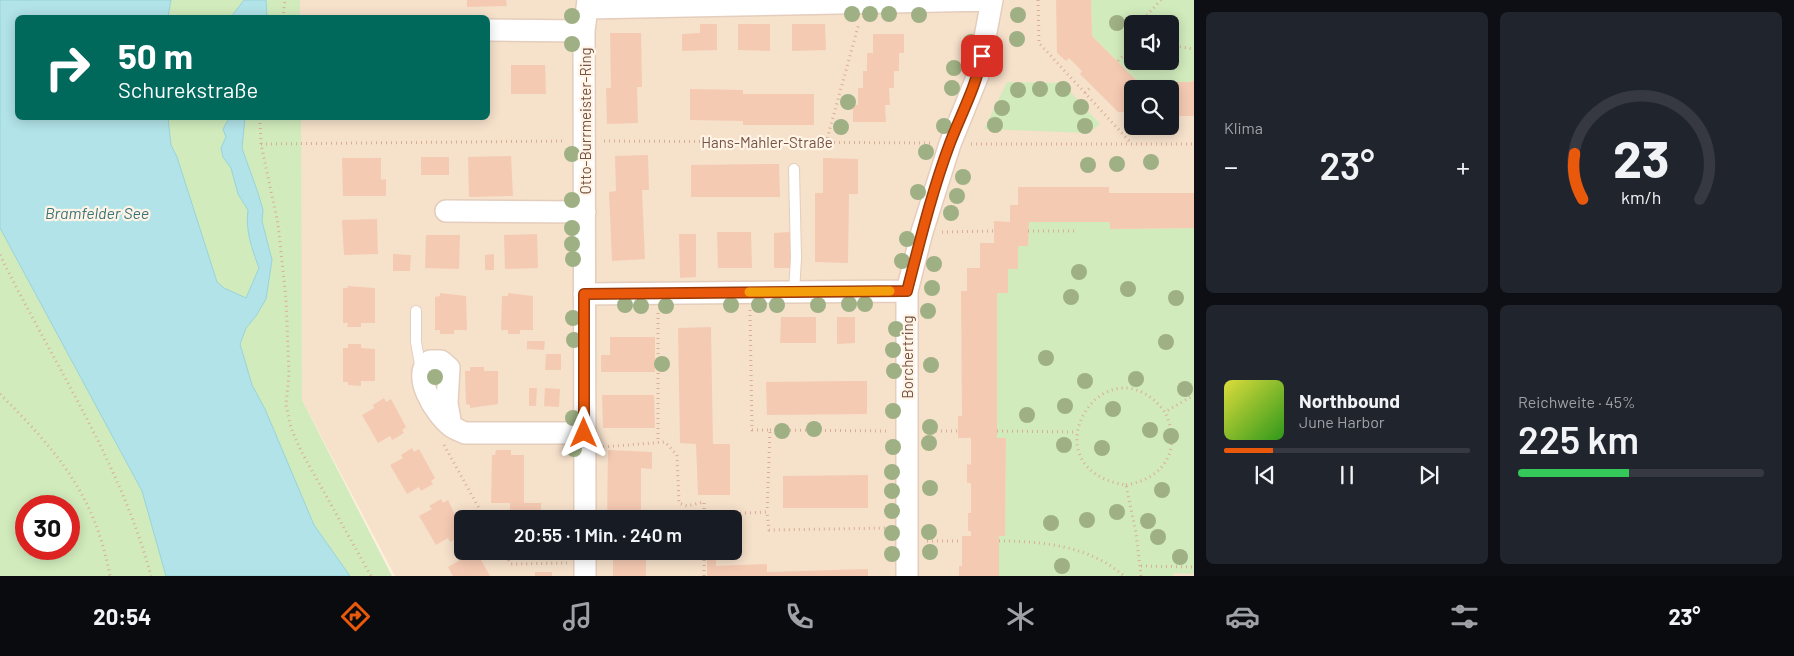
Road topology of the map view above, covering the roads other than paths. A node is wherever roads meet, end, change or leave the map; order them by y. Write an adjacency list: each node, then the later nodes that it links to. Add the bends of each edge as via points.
1 (992, 0): 2 (street); 8 (street, Borchertring, via 978,75 950,144)
2 (588, 4): 4 (street, Otto-Burrmeister-Ring)
3 (490, 30): 4 (street, Otto-Burrmeister-Ring)
4 (584, 31): 7 (street, Otto-Burrmeister-Ring)
5 (794, 169): 9 (lane)
6 (446, 212): 7 (street, Otto-Burrmeister-Ring)
7 (585, 212): 10 (street, Otto-Burrmeister-Ring)
8 (907, 291): 9 (street); 16 (street, Borchertring)
9 (794, 292): 10 (street)
10 (584, 294): 14 (street, Otto-Burrmeister-Ring)
11 (416, 311): 12 (lane, via 416,342)
12 (421, 372): 13 (street); 13 (street, via 434,360 442,361 449,368)
13 (446, 433): 14 (street)
14 (585, 441): 15 (street, Otto-Burrmeister-Ring)
15 (585, 510)
16 (907, 576)

